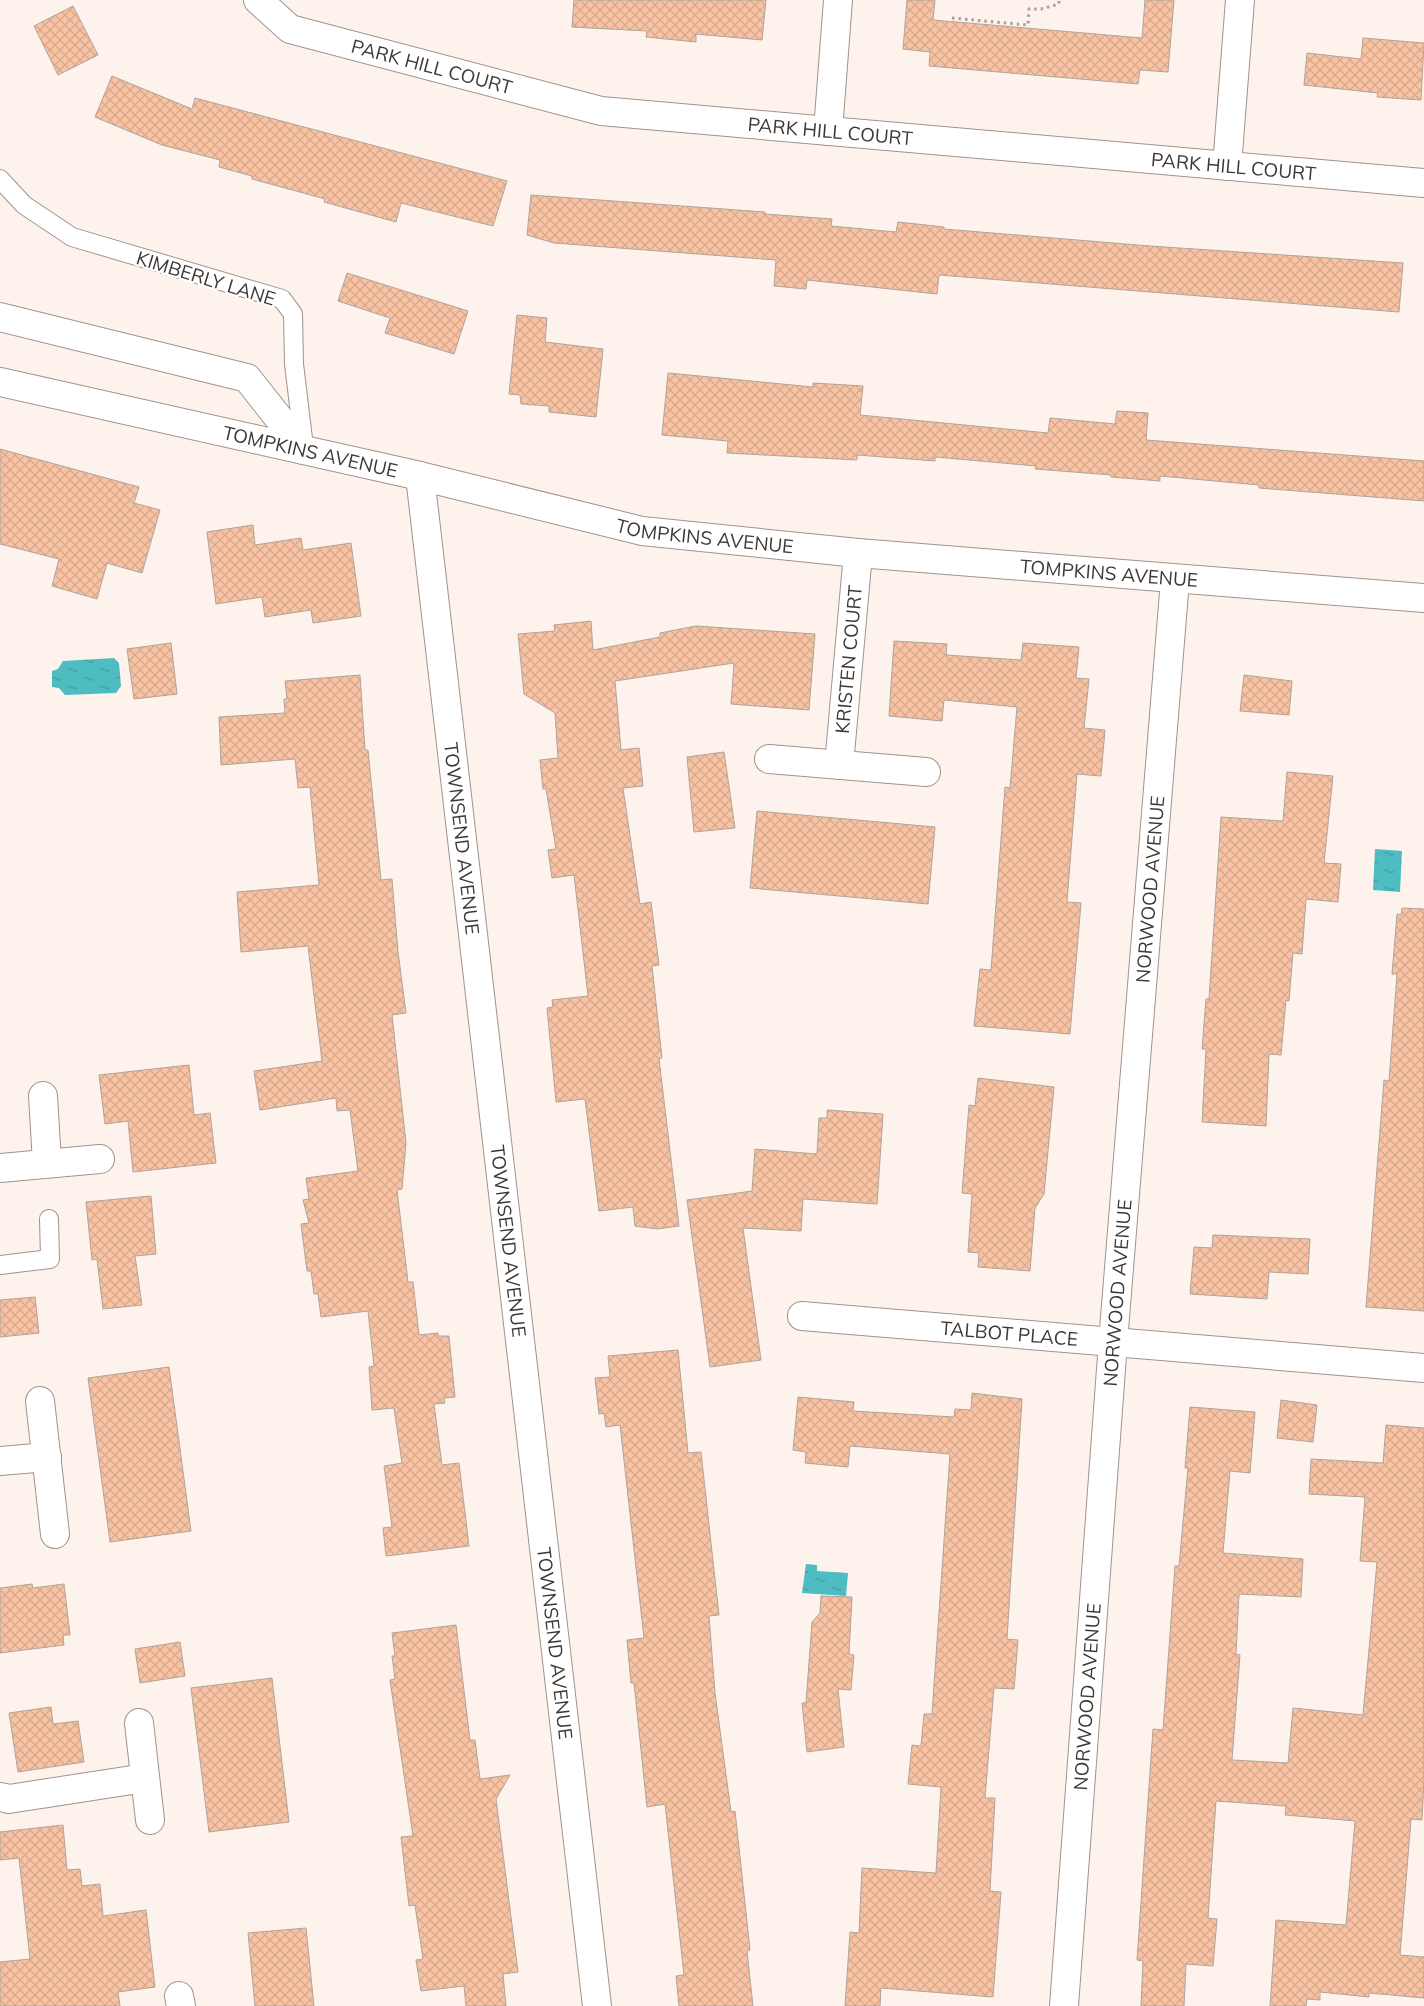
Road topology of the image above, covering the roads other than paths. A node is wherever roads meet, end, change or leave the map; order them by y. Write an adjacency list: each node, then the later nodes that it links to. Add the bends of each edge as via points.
1 (258, 0): 4 (street, PARK HILL COURT, via 290,29 602,111)
2 (838, 0): 4 (street)
3 (1240, 0): 5 (street)
4 (828, 131): 5 (street, PARK HILL COURT)
5 (1227, 166): 7 (street, PARK HILL COURT)
6 (0, 179): 10 (lane, KIMBERLY LANE, via 24,205 72,237 282,299 293,314 294,364)
7 (1424, 182)
8 (0, 317): 10 (street, via 247,378)
9 (0, 382): 10 (street, TOMPKINS AVENUE)
10 (304, 450): 11 (street, TOMPKINS AVENUE)
11 (420, 476): 12 (street, TOMPKINS AVENUE, via 642,531); 35 (street, TOWNSEND AVENUE)
12 (858, 554): 13 (street, TOMPKINS AVENUE); 16 (street, KRISTEN COURT)
13 (1176, 580): 14 (street, TOMPKINS AVENUE); 25 (street, NORWOOD AVENUE)
14 (1424, 598)
15 (769, 759): 16 (street)
16 (839, 765): 17 (street)
17 (926, 772)
18 (43, 1096): 20 (street)
19 (100, 1159): 20 (street)
20 (47, 1163): 21 (street)
21 (0, 1168)
22 (49, 1219): 23 (lane, via 50,1259)
23 (0, 1265)
24 (802, 1316): 25 (street, TALBOT PLACE)
25 (1113, 1342): 26 (street, TALBOT PLACE); 36 (street, NORWOOD AVENUE)
26 (1424, 1368)
27 (40, 1401): 28 (street)
28 (47, 1457): 29 (street); 30 (street)
29 (0, 1461)
30 (55, 1534)
31 (139, 1723): 32 (street)
32 (145, 1778): 33 (street, via 9,1799); 34 (street)
33 (0, 1797)
34 (150, 1820)
35 (597, 2006)
36 (1064, 2006)

